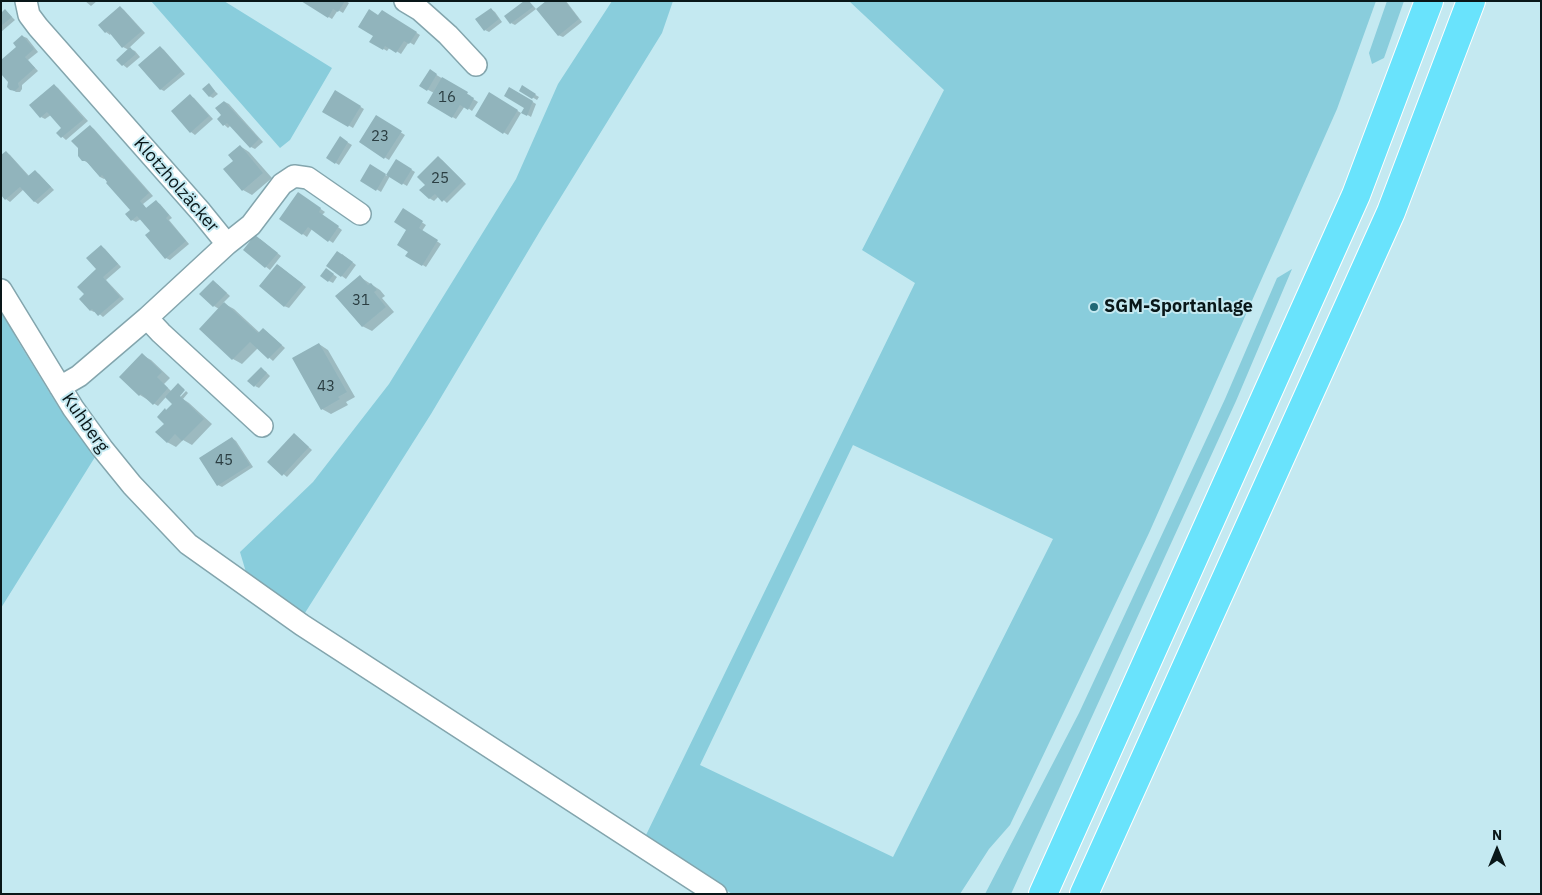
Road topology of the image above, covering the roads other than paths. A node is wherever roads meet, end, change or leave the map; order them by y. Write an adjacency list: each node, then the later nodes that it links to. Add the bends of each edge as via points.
1 (26, 1): 7 (street, Klotzholzäcker, via 29,15 38,27)
2 (405, 1): 5 (street, via 448,35)
3 (1429, 1): 13 (highway, via 1356,195)
4 (1471, 1): 14 (highway, via 1391,212)
5 (476, 65)
6 (360, 214): 7 (street, via 308,178 294,176 282,184 251,225)
7 (227, 244): 9 (street, Klotzholzäcker)
8 (1, 290): 10 (street, Kuhberg)
9 (147, 318): 10 (street, Klotzholzäcker, via 79,376); 11 (street)
10 (60, 387): 12 (street, Kuhberg, via 102,448 188,544 302,625)
11 (262, 426)
12 (716, 894)
13 (1043, 894)
14 (1084, 894)

